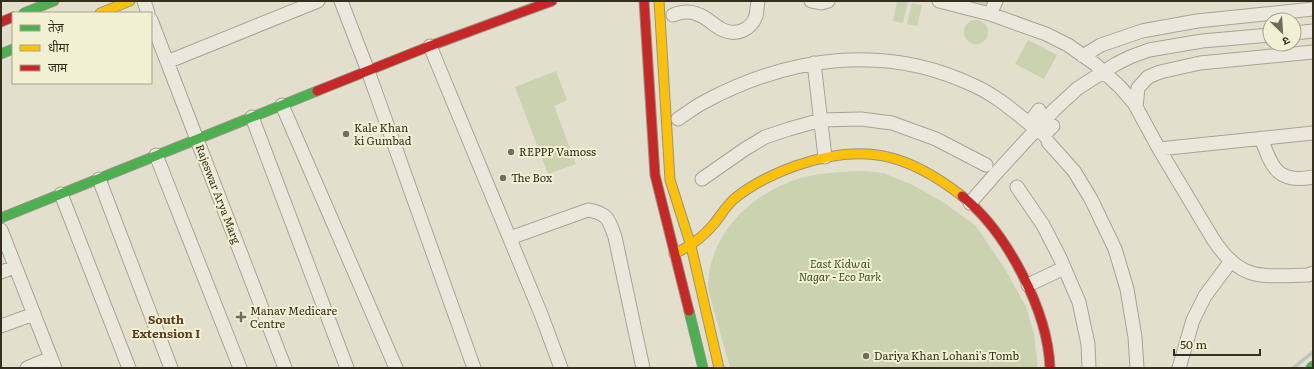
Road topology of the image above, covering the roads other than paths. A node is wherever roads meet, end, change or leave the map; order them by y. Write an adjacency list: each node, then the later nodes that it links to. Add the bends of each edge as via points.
1 (54, 1): 13 (main road)
2 (130, 1): 14 (main road)
3 (144, 1): 15 (street)
4 (318, 1): 29 (street)
5 (341, 1): 31 (street)
6 (552, 1): 24 (main road)
7 (644, 1): 59 (main road, via 655,175)
8 (659, 1): 58 (main road, via 670,180)
9 (758, 1): 17 (street, via 753,23 740,32 723,30 697,13)
10 (939, 1): 16 (street)
11 (996, 1): 16 (street)
12 (1313, 9): 28 (street, via 1197,21 1142,31 1101,45)
13 (26, 12)
14 (102, 12)
15 (148, 12)
16 (990, 14): 28 (street, via 1046,34)
17 (673, 15)
18 (12, 17): 19 (main road)
19 (1, 22)
20 (152, 23): 29 (street, Rajeswar Arya Marg)
21 (1313, 31): 22 (street)
22 (1302, 32)
23 (1262, 36): 32 (street, via 1202,41 1149,50)
24 (430, 46): 31 (main road); 57 (street)
25 (12, 49): 27 (main road)
26 (1313, 52): 34 (street, via 1200,62 1160,72 1148,77 1138,88)
27 (1, 54)
28 (1083, 56): 32 (street)
29 (167, 62): 43 (street, Rajeswar Arya Marg)
30 (814, 63): 37 (street, via 740,84 704,101); 38 (street); 39 (street, via 862,59 893,62 950,75 976,86)
31 (368, 71): 33 (main road); 77 (street)
32 (1103, 72): 34 (street, via 1120,87); 39 (street, via 1078,88)
33 (282, 105): 36 (main road); 76 (street)
34 (1136, 107): 45 (street)
35 (1039, 110): 39 (street)
36 (252, 117): 43 (main road); 75 (street)
37 (678, 119)
38 (821, 120): 47 (street); 48 (street, via 861,119 892,123 936,139); 50 (street, via 765,138)
39 (1033, 126): 40 (street, via 1044,135); 54 (street)
40 (1053, 126)
41 (1313, 133): 42 (street)
42 (1261, 138): 45 (street); 49 (street, via 1270,162 1278,172 1289,178)
43 (197, 139): 46 (main road); 74 (street, Rajeswar Arya Marg)
44 (1048, 142): 84 (street, via 1074,171 1091,199 1115,249 1128,295)
45 (1159, 149): 60 (street, via 1216,243)
46 (156, 155): 51 (main road); 73 (street)
47 (825, 157): 54 (main road, via 856,152 911,163 938,178); 58 (main road, via 776,173 751,187 730,204)
48 (986, 165)
49 (1313, 177)
50 (702, 178)
51 (99, 179): 53 (main road); 72 (street)
52 (1017, 187): 62 (street, via 1043,225)
53 (61, 194): 55 (main road); 71 (street)
54 (970, 204): 65 (main road, via 1002,242)
55 (1, 218)
56 (1, 230): 61 (street)
57 (510, 238): 78 (street); 79 (street, via 588,210 600,212 609,221 616,237)
58 (691, 246): 59 (main road); 81 (main road)
59 (674, 254): 80 (main road)
60 (1231, 261): 64 (street, via 1244,271 1264,276); 85 (street, via 1205,296 1192,320)
61 (15, 267): 63 (street); 66 (street)
62 (1064, 268): 65 (street); 83 (street, via 1079,302 1088,344)
63 (1, 272)
64 (1313, 273)
65 (1028, 285): 82 (main road, via 1040,316)
66 (34, 314): 67 (street); 68 (street)
67 (1, 326)
68 (53, 363): 70 (street)
69 (1313, 366): 86 (main road)
70 (28, 368)
71 (129, 368)
72 (171, 368)
73 (240, 368)
74 (285, 368)
75 (347, 368)
76 (396, 368)
77 (474, 368)
78 (561, 368)
79 (643, 368)
80 (703, 368)
81 (719, 368)
82 (1050, 368)
83 (1089, 368)
84 (1137, 368)
85 (1179, 368)
86 (1311, 368)

